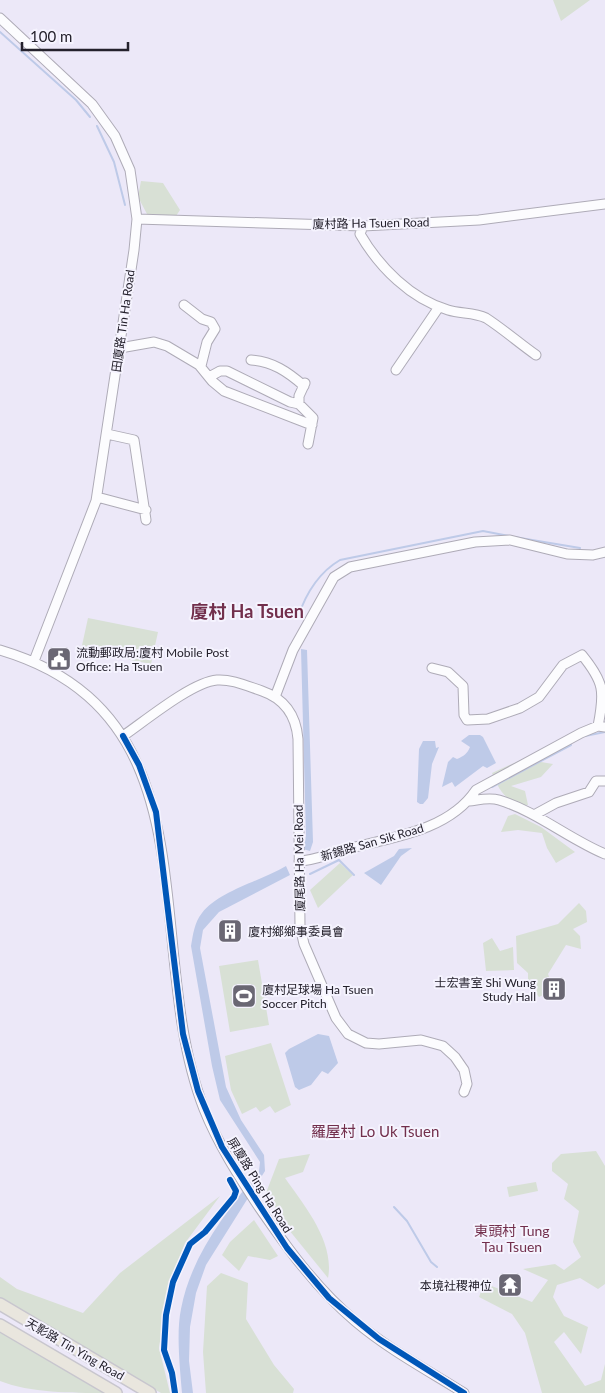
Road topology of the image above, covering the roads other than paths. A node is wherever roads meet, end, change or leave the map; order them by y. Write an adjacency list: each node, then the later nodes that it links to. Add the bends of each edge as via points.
1 (0, 18): 3 (street, 田廈路 Tin Ha Road, via 103,118 130,170)
2 (605, 204): 4 (street, 廈村路 Ha Tsuen Road, via 478,220)
3 (137, 219): 4 (street, 廈村路 Ha Tsuen Road); 7 (street, 田廈路 Tin Ha Road)
4 (363, 226): 6 (street, via 360,234 384,267 409,290)
5 (184, 305): 10 (street, via 211,322 215,329 207,342)
6 (439, 307): 8 (street, via 485,318); 11 (street)
7 (120, 348): 10 (street, via 154,342); 15 (street, 田廈路 Tin Ha Road)
8 (536, 355)
9 (251, 360): 13 (street, via 279,368 304,385)
10 (201, 366): 12 (street)
11 (396, 370)
12 (209, 376): 13 (street, via 227,371); 14 (street, via 224,390 243,400)
13 (299, 404): 14 (street, via 311,414)
14 (312, 425): 16 (street)
15 (107, 434): 17 (street, 田廈路 Tin Ha Road); 17 (street, via 134,440 146,515)
16 (308, 444)
17 (97, 497): 20 (street, 田廈路 Tin Ha Road)
18 (605, 552): 22 (street, via 567,554 510,540 350,567 334,577 293,650)
19 (0, 650): 20 (street, 屏廈路 Ping Ha Road)
20 (34, 661): 24 (street, 屏廈路 Ping Ha Road, via 85,694)
21 (432, 668): 23 (street, via 448,672 463,686 467,720 488,719 520,708 539,697 563,665 582,655 602,687)
22 (275, 697): 24 (street, 廈尾路 Ha Mei Road, via 233,682 208,682); 29 (street, 廈尾路 Ha Mei Road, via 290,711 297,730)
23 (602, 726): 26 (street, via 563,742 476,790)
24 (123, 736): 35 (street, 屏廈路 Ping Ha Road, via 139,765 156,812 179,1006 193,1076 214,1132 293,1256 342,1310 386,1344)
25 (605, 781): 27 (street, via 596,782 589,792 556,803)
26 (469, 801): 27 (street, via 499,800); 29 (street, 新錫路 San Sik Road, via 422,829)
27 (534, 815): 28 (street, via 585,846)
28 (605, 854)
29 (299, 861): 30 (street, 廈尾路 Ha Mei Road, via 302,938 341,1026 366,1043 421,1040 438,1043 461,1065 467,1084)
30 (464, 1092)
31 (0, 1304): 34 (main road, 天影路 Tin Ying Road)
32 (0, 1325): 33 (main road, 天影路 Tin Ying Road)
33 (116, 1393)
34 (150, 1393)
35 (464, 1393)

